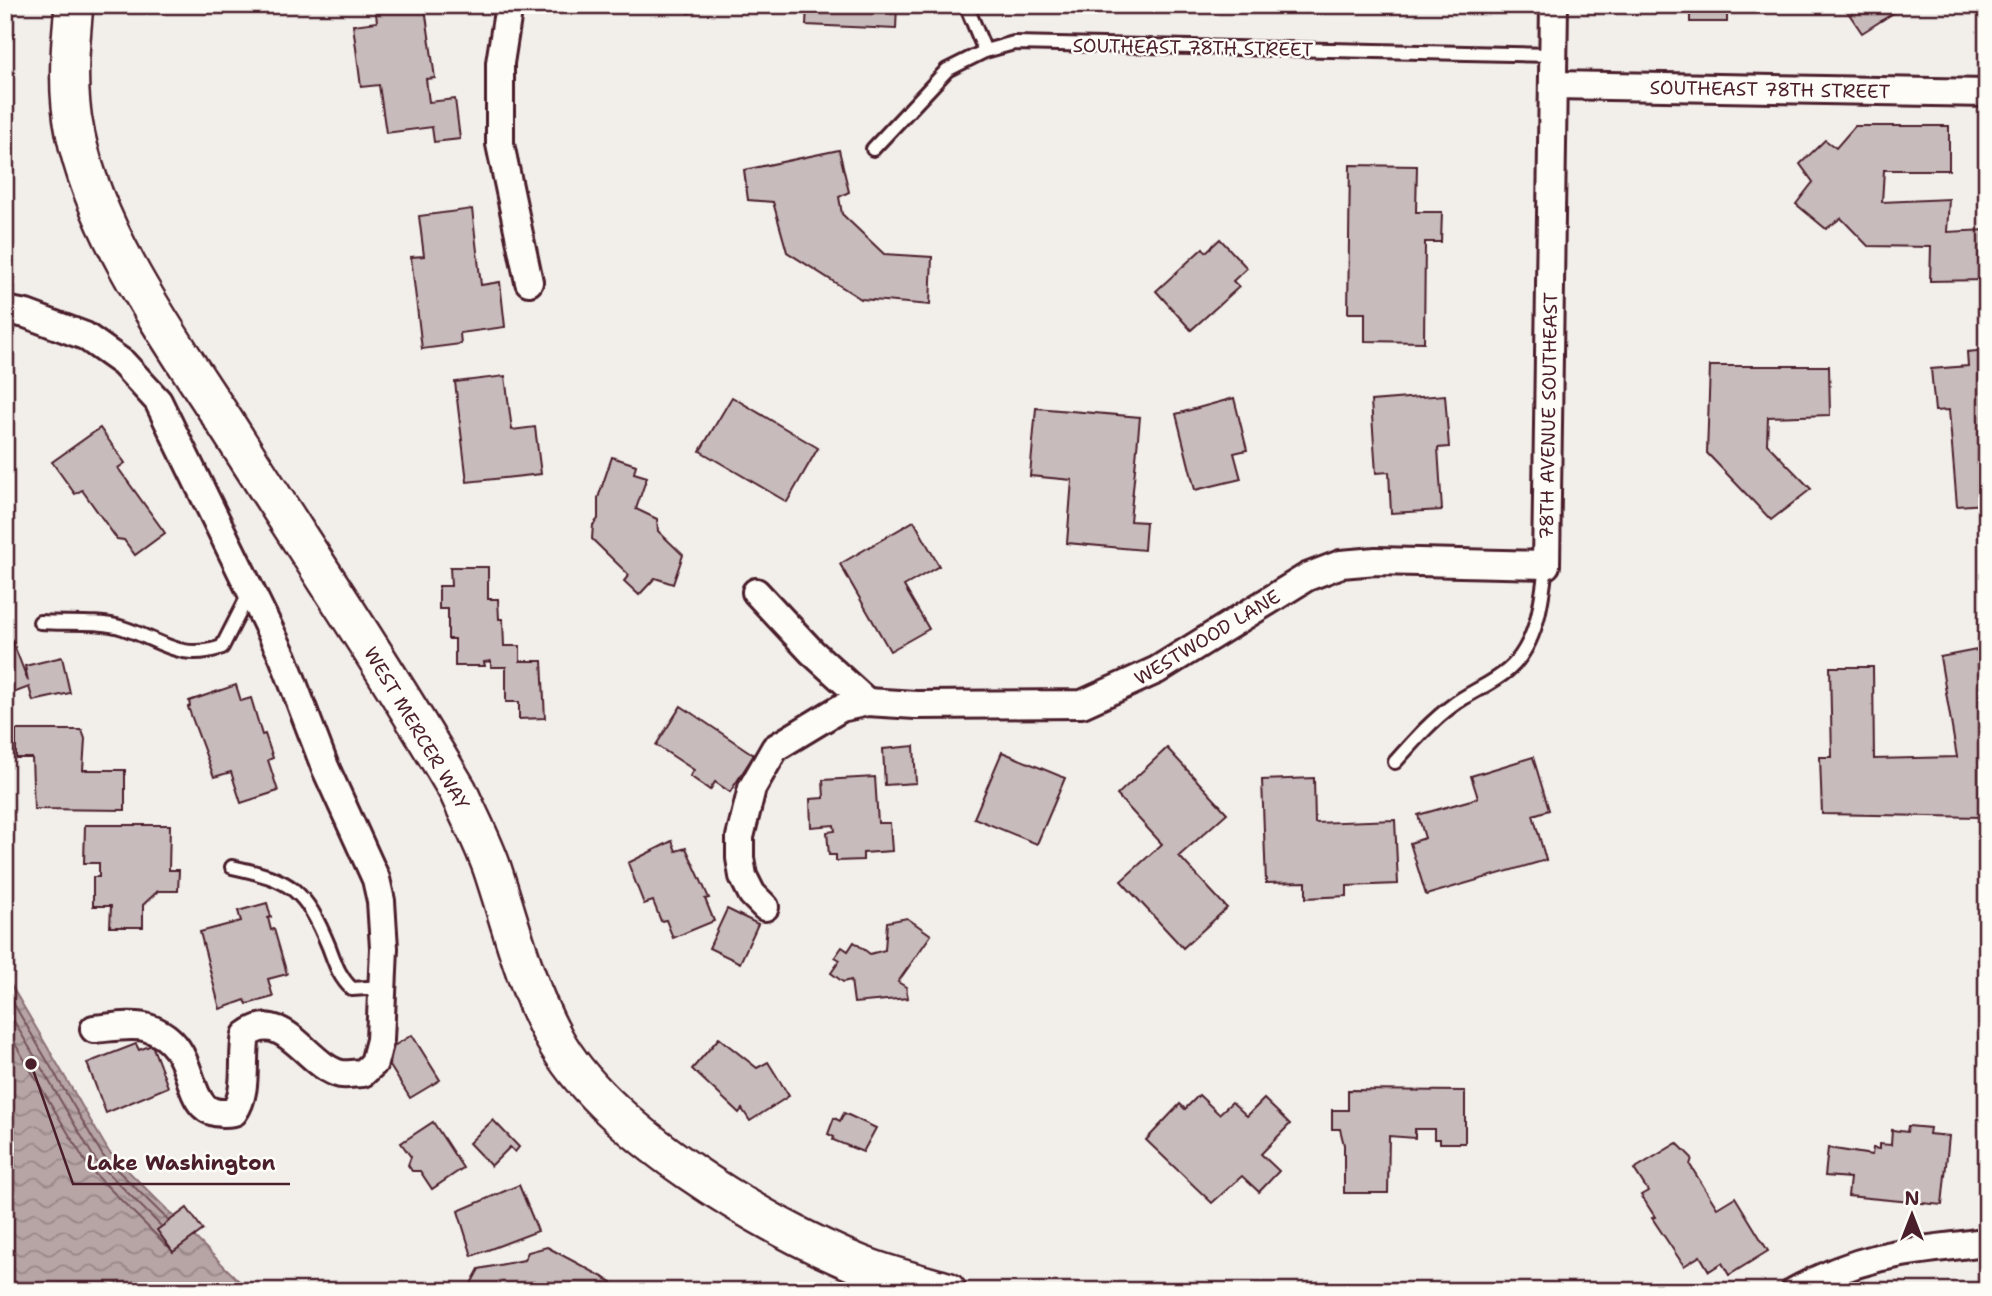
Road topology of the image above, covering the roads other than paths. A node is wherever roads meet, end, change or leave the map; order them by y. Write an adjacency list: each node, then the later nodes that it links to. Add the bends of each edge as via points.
1 (74, 5): 12 (street, WEST MERCER WAY, via 71,89 74,131 84,167 100,212)
2 (509, 5): 10 (street, via 500,63 500,144)
3 (966, 5): 5 (lane)
4 (1554, 5): 6 (street, 78TH AVENUE SOUTHEAST)
5 (985, 51): 6 (lane, SOUTHEAST 78TH STREET, via 1014,43); 9 (lane, SOUTHEAST 78TH STREET, via 947,70)
6 (1554, 55): 7 (street, 78TH AVENUE SOUTHEAST)
7 (1554, 85): 8 (street, SOUTHEAST 78TH STREET); 14 (street, 78TH AVENUE SOUTHEAST)
8 (1987, 93)
9 (873, 149)
10 (529, 282)
11 (5, 310): 13 (street, via 85,336 123,363)
12 (195, 377): 13 (street); 25 (street, WEST MERCER WAY, via 458,791 491,864 530,984 554,1038 577,1074 629,1125 722,1195)
13 (158, 401): 15 (street)
14 (1546, 565): 18 (street, WESTWOOD LANE, via 1341,564 1307,577 1157,670 1082,704); 19 (lane, 78TH AVENUE SOUTHEAST, via 1542,598 1524,650 1508,670 1429,725)
15 (250, 592): 17 (lane, via 222,647 202,654 173,650 121,627); 22 (street, via 283,657 376,878 381,901)
16 (756, 592): 18 (street)
17 (40, 622)
18 (867, 702): 21 (street, WESTWOOD LANE, via 841,708 814,722 775,748 759,772 745,809 740,858 752,894)
19 (1395, 762)
20 (232, 867): 22 (lane, via 292,886 314,912 342,980 352,989)
21 (765, 907)
22 (382, 987): 23 (street, via 380,1040 374,1063 363,1073 340,1074 287,1035 257,1027 246,1035 242,1102 234,1112 220,1114 199,1104 181,1050 171,1038 145,1027)
23 (93, 1029)
24 (1987, 1242): 28 (street, via 1870,1257)
25 (861, 1265): 26 (lane); 27 (street, WEST MERCER WAY)
26 (901, 1291)
27 (947, 1291)
28 (1795, 1291)

